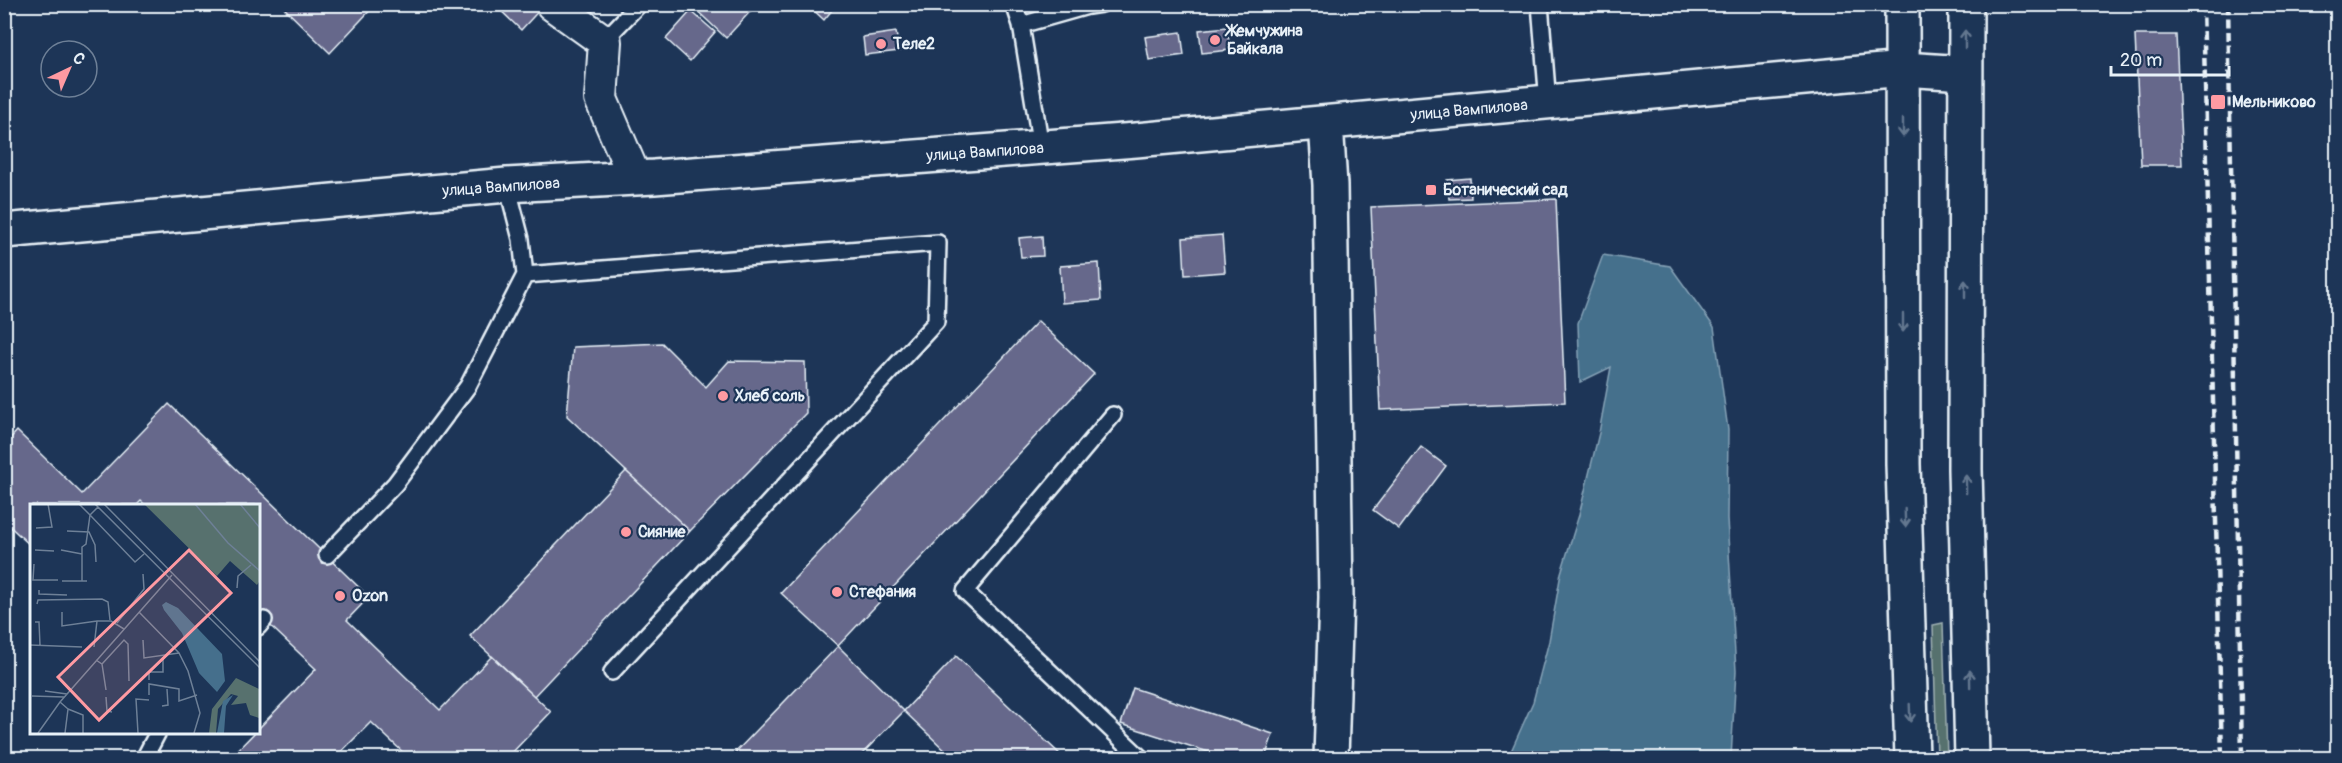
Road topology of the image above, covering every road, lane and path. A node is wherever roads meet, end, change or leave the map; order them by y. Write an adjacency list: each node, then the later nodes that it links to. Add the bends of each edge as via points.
1 (552, 4): 9 (street)
2 (639, 4): 9 (lane)
3 (1014, 4): 8 (lane)
4 (1101, 4): 8 (lane)
5 (1540, 4): 12 (lane)
6 (1902, 4): 10 (street)
7 (1965, 4): 11 (street, one-way to 7)
8 (1021, 25): 14 (lane)
9 (609, 36): 15 (street, via 601,99)
10 (1903, 69): 11 (street, улица Вампилова); 12 (street, улица Вампилова); 26 (street, one-way to 26, via 1903,464)
11 (1965, 73): 27 (street, one-way to 11, via 1965,469)
12 (1548, 102): 13 (street, улица Вампилова)
13 (1326, 123): 14 (street, улица Вампилова); 25 (street, via 1336,597)
14 (1041, 147): 15 (street, улица Вампилова)
15 (635, 178): 16 (street, улица Вампилова)
16 (507, 185): 17 (street, улица Вампилова); 18 (lane, via 521,239)
17 (4, 231)
18 (525, 275): 20 (lane, via 468,386 395,484); 21 (lane, via 938,243 936,322)
19 (1113, 414): 24 (lane, via 965,591)
20 (327, 555)
21 (612, 672)
22 (157, 733): 23 (lane, via 146,755)
23 (148, 759)
24 (1141, 759)
25 (1331, 759)
26 (1912, 759)
27 (1972, 759)

